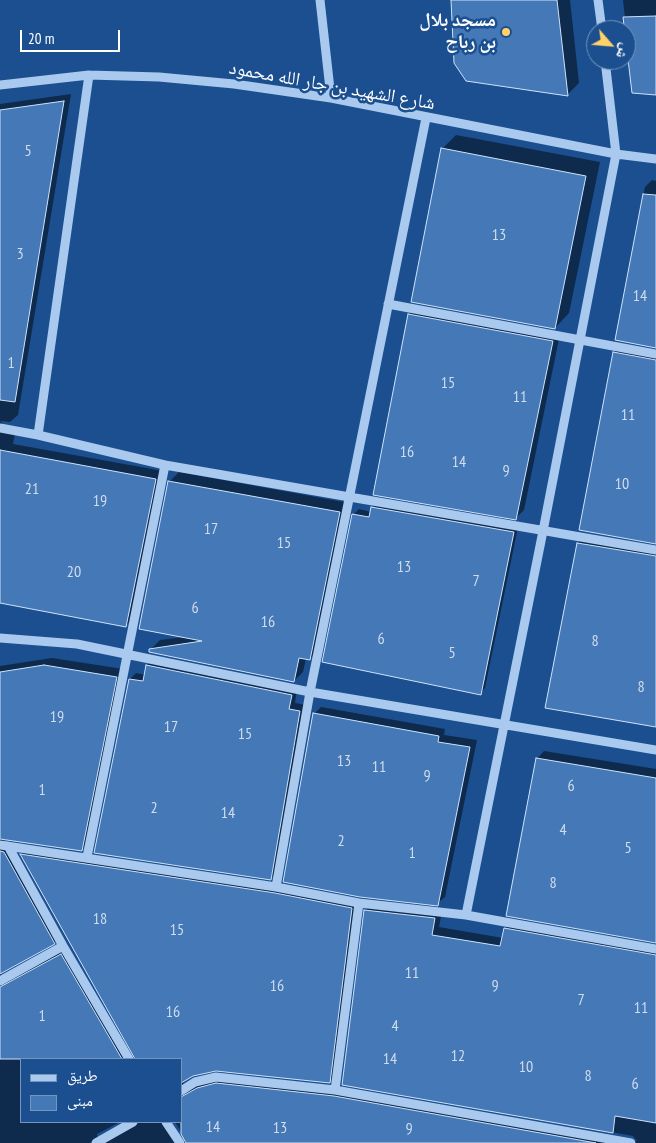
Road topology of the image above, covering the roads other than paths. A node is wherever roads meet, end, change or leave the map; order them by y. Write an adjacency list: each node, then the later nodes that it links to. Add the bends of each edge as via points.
1 (320, 0): 7 (street)
2 (598, 0): 3 (street)
3 (601, 20)
4 (606, 70): 9 (street)
5 (89, 75): 6 (street, شارع الشهيد بن جار الله محمود); 7 (street, شارع الشهيد بن جار الله محمود, via 234,84); 15 (street)
6 (0, 85)
7 (331, 98): 8 (street, شارع الشهيد بن جار الله محمود)
8 (426, 118): 9 (street, شارع الشهيد بن جار الله محمود); 11 (street)
9 (616, 154): 10 (street, شارع الشهيد بن جار الله محمود); 12 (street)
10 (656, 159)
11 (388, 304): 12 (street); 17 (street)
12 (580, 340): 13 (street); 18 (street)
13 (656, 354)
14 (0, 428): 15 (street)
15 (38, 435): 16 (street)
16 (165, 465): 17 (street); 21 (street)
17 (348, 498): 18 (street); 22 (street)
18 (544, 531): 19 (street); 23 (street)
19 (656, 550)
20 (0, 638): 21 (street, via 76,644)
21 (128, 654): 22 (street); 26 (street)
22 (310, 692): 23 (street); 27 (street)
23 (503, 724): 24 (street); 29 (street)
24 (656, 750)
25 (4, 845): 26 (street); 30 (street)
26 (87, 857): 27 (street)
27 (276, 887): 28 (street)
28 (359, 903): 29 (street); 35 (street)
29 (466, 915): 31 (street)
30 (63, 946): 32 (street); 33 (street)
31 (656, 949)
32 (0, 980)
33 (128, 1058)
34 (182, 1090): 35 (street, via 195,1082 216,1077)
35 (335, 1090): 40 (street)
36 (131, 1123): 38 (street)
37 (167, 1123): 39 (street)
38 (96, 1143)
39 (180, 1143)
40 (631, 1143)

